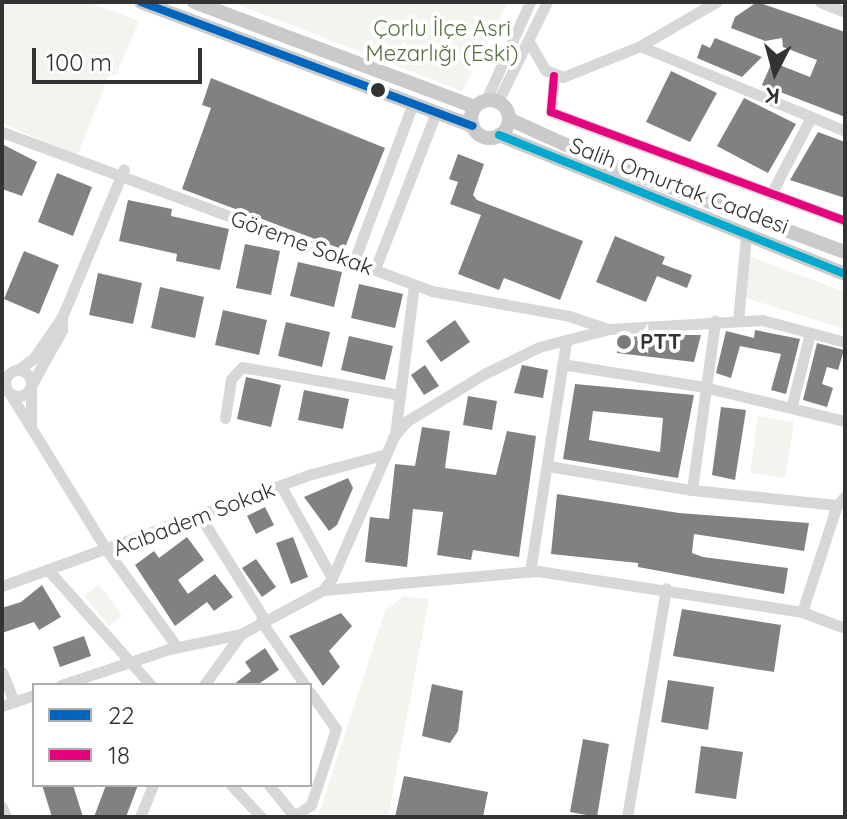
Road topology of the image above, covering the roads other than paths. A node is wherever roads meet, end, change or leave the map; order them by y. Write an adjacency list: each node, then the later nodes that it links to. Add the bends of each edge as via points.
1 (141, 2): 12 (main road)
2 (194, 2): 11 (main road)
3 (530, 2): 11 (street)
4 (547, 2): 8 (street)
5 (716, 2): 9 (street)
6 (820, 2): 7 (street)
7 (845, 12)
8 (528, 40): 10 (street); 11 (street)
9 (640, 46): 10 (street); 14 (street)
10 (554, 76): 21 (street, via 551,112)
11 (486, 103): 15 (main road); 16 (main road)
12 (412, 106): 13 (main road); 25 (street)
13 (435, 115): 16 (main road); 26 (street)
14 (811, 117): 17 (street); 21 (street)
15 (509, 119): 19 (main road); 24 (main road, Salih Omurtak Caddesi, via 608,164)
16 (473, 126): 19 (main road, Salih Omurtak Caddesi, via 481,135)
17 (845, 131)
18 (2, 132): 20 (street, Göreme Sokak)
19 (499, 135): 23 (main road, Salih Omurtak Caddesi)
20 (122, 173): 25 (street, Göreme Sokak); 29 (street)
21 (771, 194): 22 (street)
22 (845, 221)
23 (746, 236): 27 (main road, Salih Omurtak Caddesi); 31 (street)
24 (845, 252)
25 (354, 261): 26 (street, Göreme Sokak)
26 (375, 269): 28 (street, Göreme Sokak)
27 (845, 274)
28 (414, 285): 32 (street, Göreme Sokak); 41 (street)
29 (62, 317): 37 (street, via 33,359); 38 (street, via 62,330)
30 (715, 321): 31 (street); 32 (street); 39 (street)
31 (738, 321): 33 (street, via 762,320)
32 (609, 329): 34 (street)
33 (810, 333): 35 (street); 42 (street)
34 (566, 341): 36 (street); 46 (street, via 539,347 484,374 407,421)
35 (845, 342)
36 (562, 364): 39 (street); 48 (street)
37 (12, 369): 38 (street, via 27,372); 40 (street)
38 (31, 386): 40 (street, via 21,396); 45 (street)
39 (704, 387): 42 (street); 50 (street)
40 (6, 389): 45 (street)
41 (400, 395): 43 (street, via 242,367 231,379); 46 (street)
42 (792, 405): 44 (street)
43 (225, 418)
44 (845, 421)
45 (32, 432): 53 (street)
46 (394, 436): 47 (street)
47 (386, 454): 49 (street, Acıbadem Sokak); 56 (street)
48 (548, 466): 50 (street); 55 (street)
49 (281, 486): 52 (street, Acıbadem Sokak); 56 (street)
50 (692, 490): 51 (street)
51 (841, 500): 60 (street)
52 (200, 516): 53 (street, Acıbadem Sokak); 61 (street)
53 (108, 552): 54 (street, Acıbadem Sokak); 64 (street)
54 (49, 571): 57 (street, Acıbadem Sokak); 65 (street)
55 (530, 572): 58 (street); 59 (street)
56 (332, 578): 59 (street)
57 (2, 586)
58 (666, 588): 60 (street); 82 (street)
59 (323, 590): 61 (street)
60 (802, 612): 62 (street)
61 (262, 620): 63 (street); 70 (street)
62 (845, 628)
63 (241, 634): 64 (street); 69 (street)
64 (177, 647): 65 (street)
65 (130, 662): 67 (street); 68 (street)
66 (2, 672): 73 (street)
67 (67, 683)
68 (149, 683)
69 (205, 683)
70 (304, 683)
71 (312, 695): 81 (street, via 336,729 311,805)
72 (32, 696): 73 (street)
73 (8, 704)
74 (152, 787): 79 (street)
75 (233, 787): 80 (street)
76 (271, 787): 81 (street)
77 (2, 807): 78 (street)
78 (6, 817)
79 (140, 817)
80 (261, 817)
81 (294, 817)
82 (627, 817)

